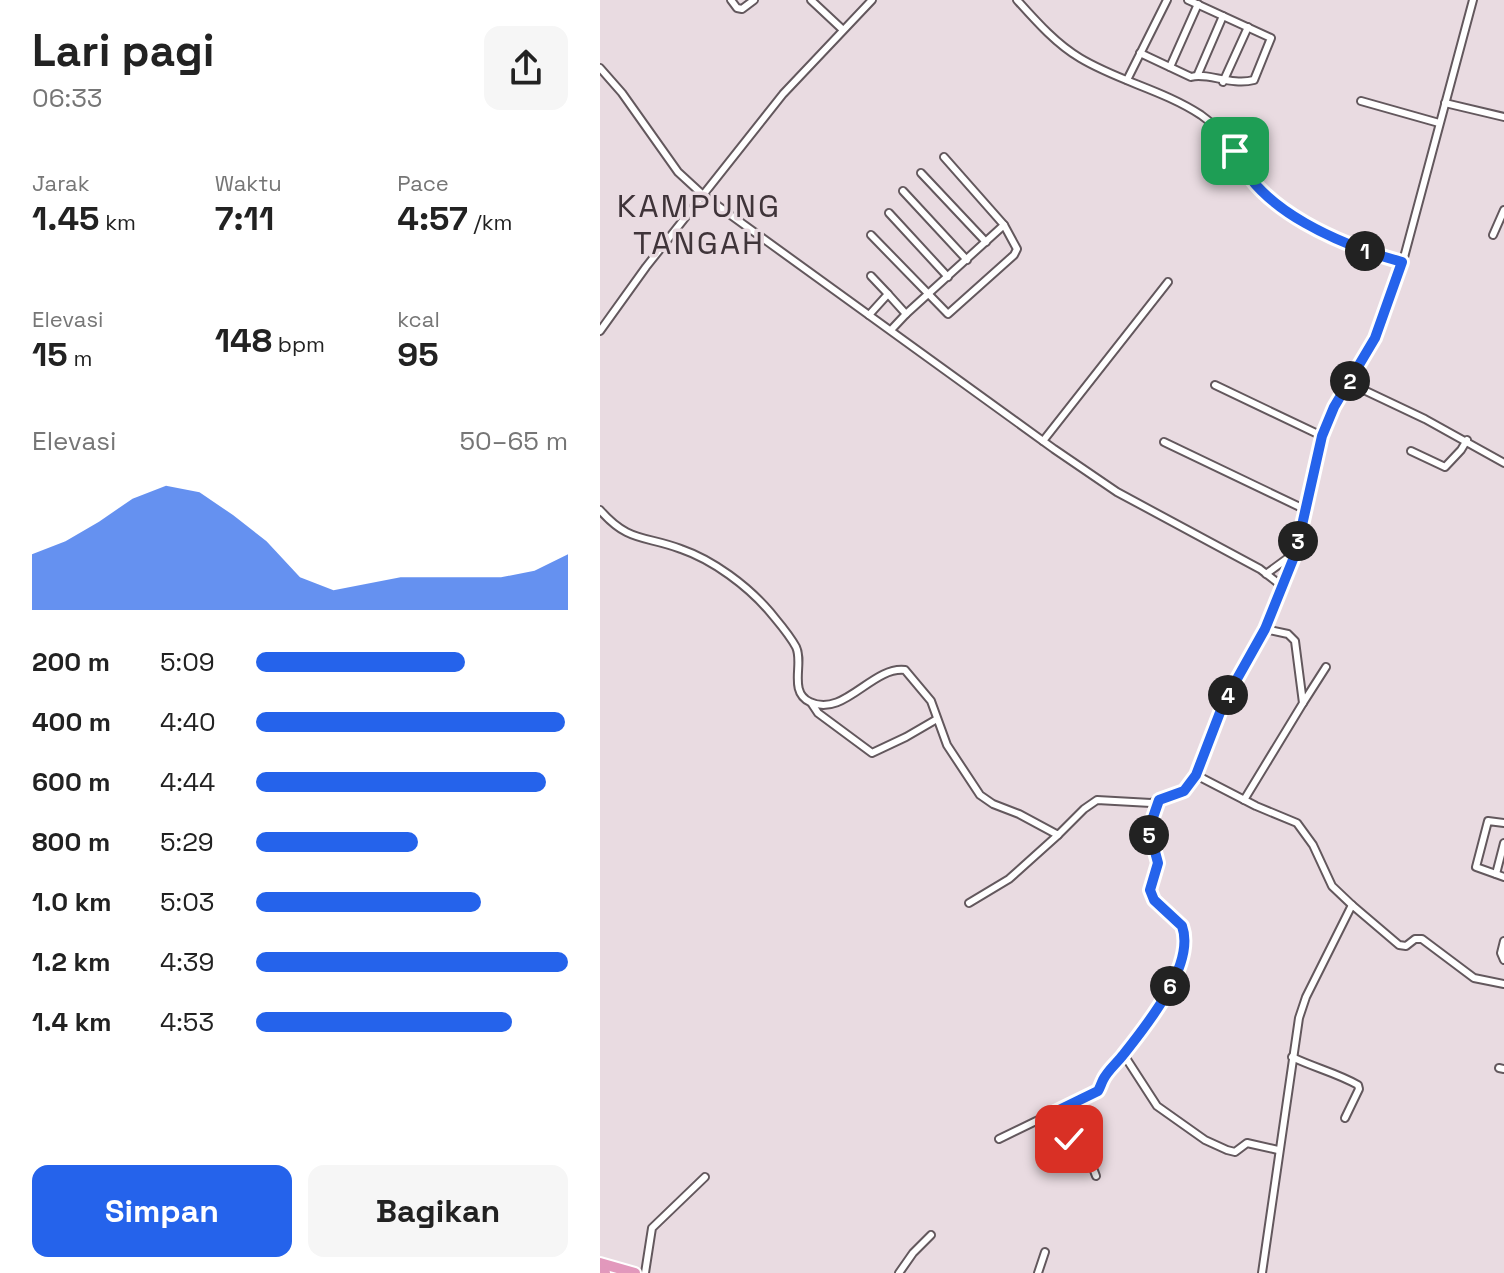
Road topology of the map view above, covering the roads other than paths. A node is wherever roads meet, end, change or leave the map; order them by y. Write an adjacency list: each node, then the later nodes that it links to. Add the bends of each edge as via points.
1 (731, 0): 2 (street, via 742,9)
2 (754, 0)
3 (811, 0): 12 (street)
4 (872, 0): 12 (street)
5 (1017, 0): 17 (street, via 1073,54)
6 (1167, 0): 13 (street)
7 (1188, 0): 9 (street)
8 (1473, 0): 20 (street)
9 (1198, 4): 10 (street); 14 (street)
10 (1223, 16): 11 (street); 16 (street)
11 (1248, 27): 18 (street); 18 (street, via 1272,39 1255,79)
12 (842, 29): 26 (street)
13 (1140, 53): 14 (street); 17 (street)
14 (1170, 67): 16 (street, via 1191,77)
15 (600, 68): 26 (street, via 678,172)
16 (1198, 74): 18 (street)
17 (1127, 80): 34 (street, via 1174,98 1205,118 1235,151 1245,174 1277,204 1353,246)
18 (1223, 82)
19 (1361, 101): 22 (street)
20 (1445, 103): 21 (street); 22 (street)
21 (1504, 117)
22 (1439, 123): 34 (street)
23 (944, 157): 29 (street)
24 (921, 173): 32 (street)
25 (903, 191): 33 (street)
26 (703, 195): 41 (street); 43 (street)
27 (1504, 210): 31 (street)
28 (889, 213): 36 (street)
29 (1004, 225): 32 (street); 39 (street, via 1017,249 1014,255 949,314)
30 (871, 235): 39 (street)
31 (1493, 235)
32 (986, 242): 33 (street)
33 (967, 260): 36 (street)
34 (1402, 262): 44 (street, via 1375,338)
35 (871, 276): 38 (street)
36 (948, 277): 39 (street)
37 (1168, 282): 48 (street)
38 (888, 294): 40 (street); 41 (street)
39 (927, 296): 40 (street)
40 (906, 314): 42 (street)
41 (869, 315): 42 (street)
42 (891, 330): 48 (street)
43 (600, 331)
44 (1349, 383): 46 (street); 47 (street)
45 (1215, 385): 46 (street)
46 (1322, 436): 52 (street)
47 (1467, 440): 50 (street, via 1445,467); 51 (street)
48 (1043, 441): 55 (street, via 1117,492)
49 (1164, 442): 52 (street)
50 (1411, 451)
51 (1504, 463)
52 (1304, 509): 54 (street)
53 (600, 510): 60 (street, via 633,537 703,559 766,607 797,648 800,693)
54 (1296, 552): 55 (street); 56 (street)
55 (1266, 574): 56 (street)
56 (1282, 586): 57 (street)
57 (1265, 629): 59 (street, via 1295,641); 62 (street, via 1224,702)
58 (1326, 667): 59 (street)
59 (1303, 703): 64 (street)
60 (812, 704): 61 (street, via 872,753); 61 (street, via 839,701 897,669 905,670 931,701)
61 (937, 719): 66 (street, via 947,745 980,795)
62 (1196, 775): 63 (street, via 1184,791); 64 (street)
63 (1159, 800): 66 (street, via 1097,800); 75 (street, via 1149,829 1158,863 1150,890 1182,926 1183,954 1165,997)
64 (1244, 800): 70 (street, via 1297,823 1332,886)
65 (1504, 823): 68 (street, via 1488,821 1476,867)
66 (1058, 835): 69 (street, via 1009,879)
67 (1504, 843): 68 (street)
68 (1500, 876)
69 (969, 903)
70 (1352, 905): 73 (street, via 1399,945 1422,939 1474,978); 74 (street, via 1306,997)
71 (1504, 941): 72 (street)
72 (1504, 960)
73 (1504, 984)
74 (1292, 1057): 77 (street, via 1358,1085); 79 (street)
75 (1126, 1058): 76 (street, via 1098,1091); 79 (street, via 1153,1102 1205,1140 1232,1152 1247,1143)
76 (1055, 1112): 78 (street); 80 (street, via 1065,1138 1081,1138)
77 (1345, 1118)
78 (999, 1139)
79 (1278, 1150): 89 (street)
80 (1096, 1176)
81 (705, 1177): 86 (street, via 652,1228)
82 (931, 1235): 87 (street)
83 (1045, 1252): 88 (street)
84 (600, 1263): 85 (highway)
85 (635, 1273)
86 (645, 1273)
87 (899, 1273)
88 (1038, 1273)
89 (1262, 1273)

